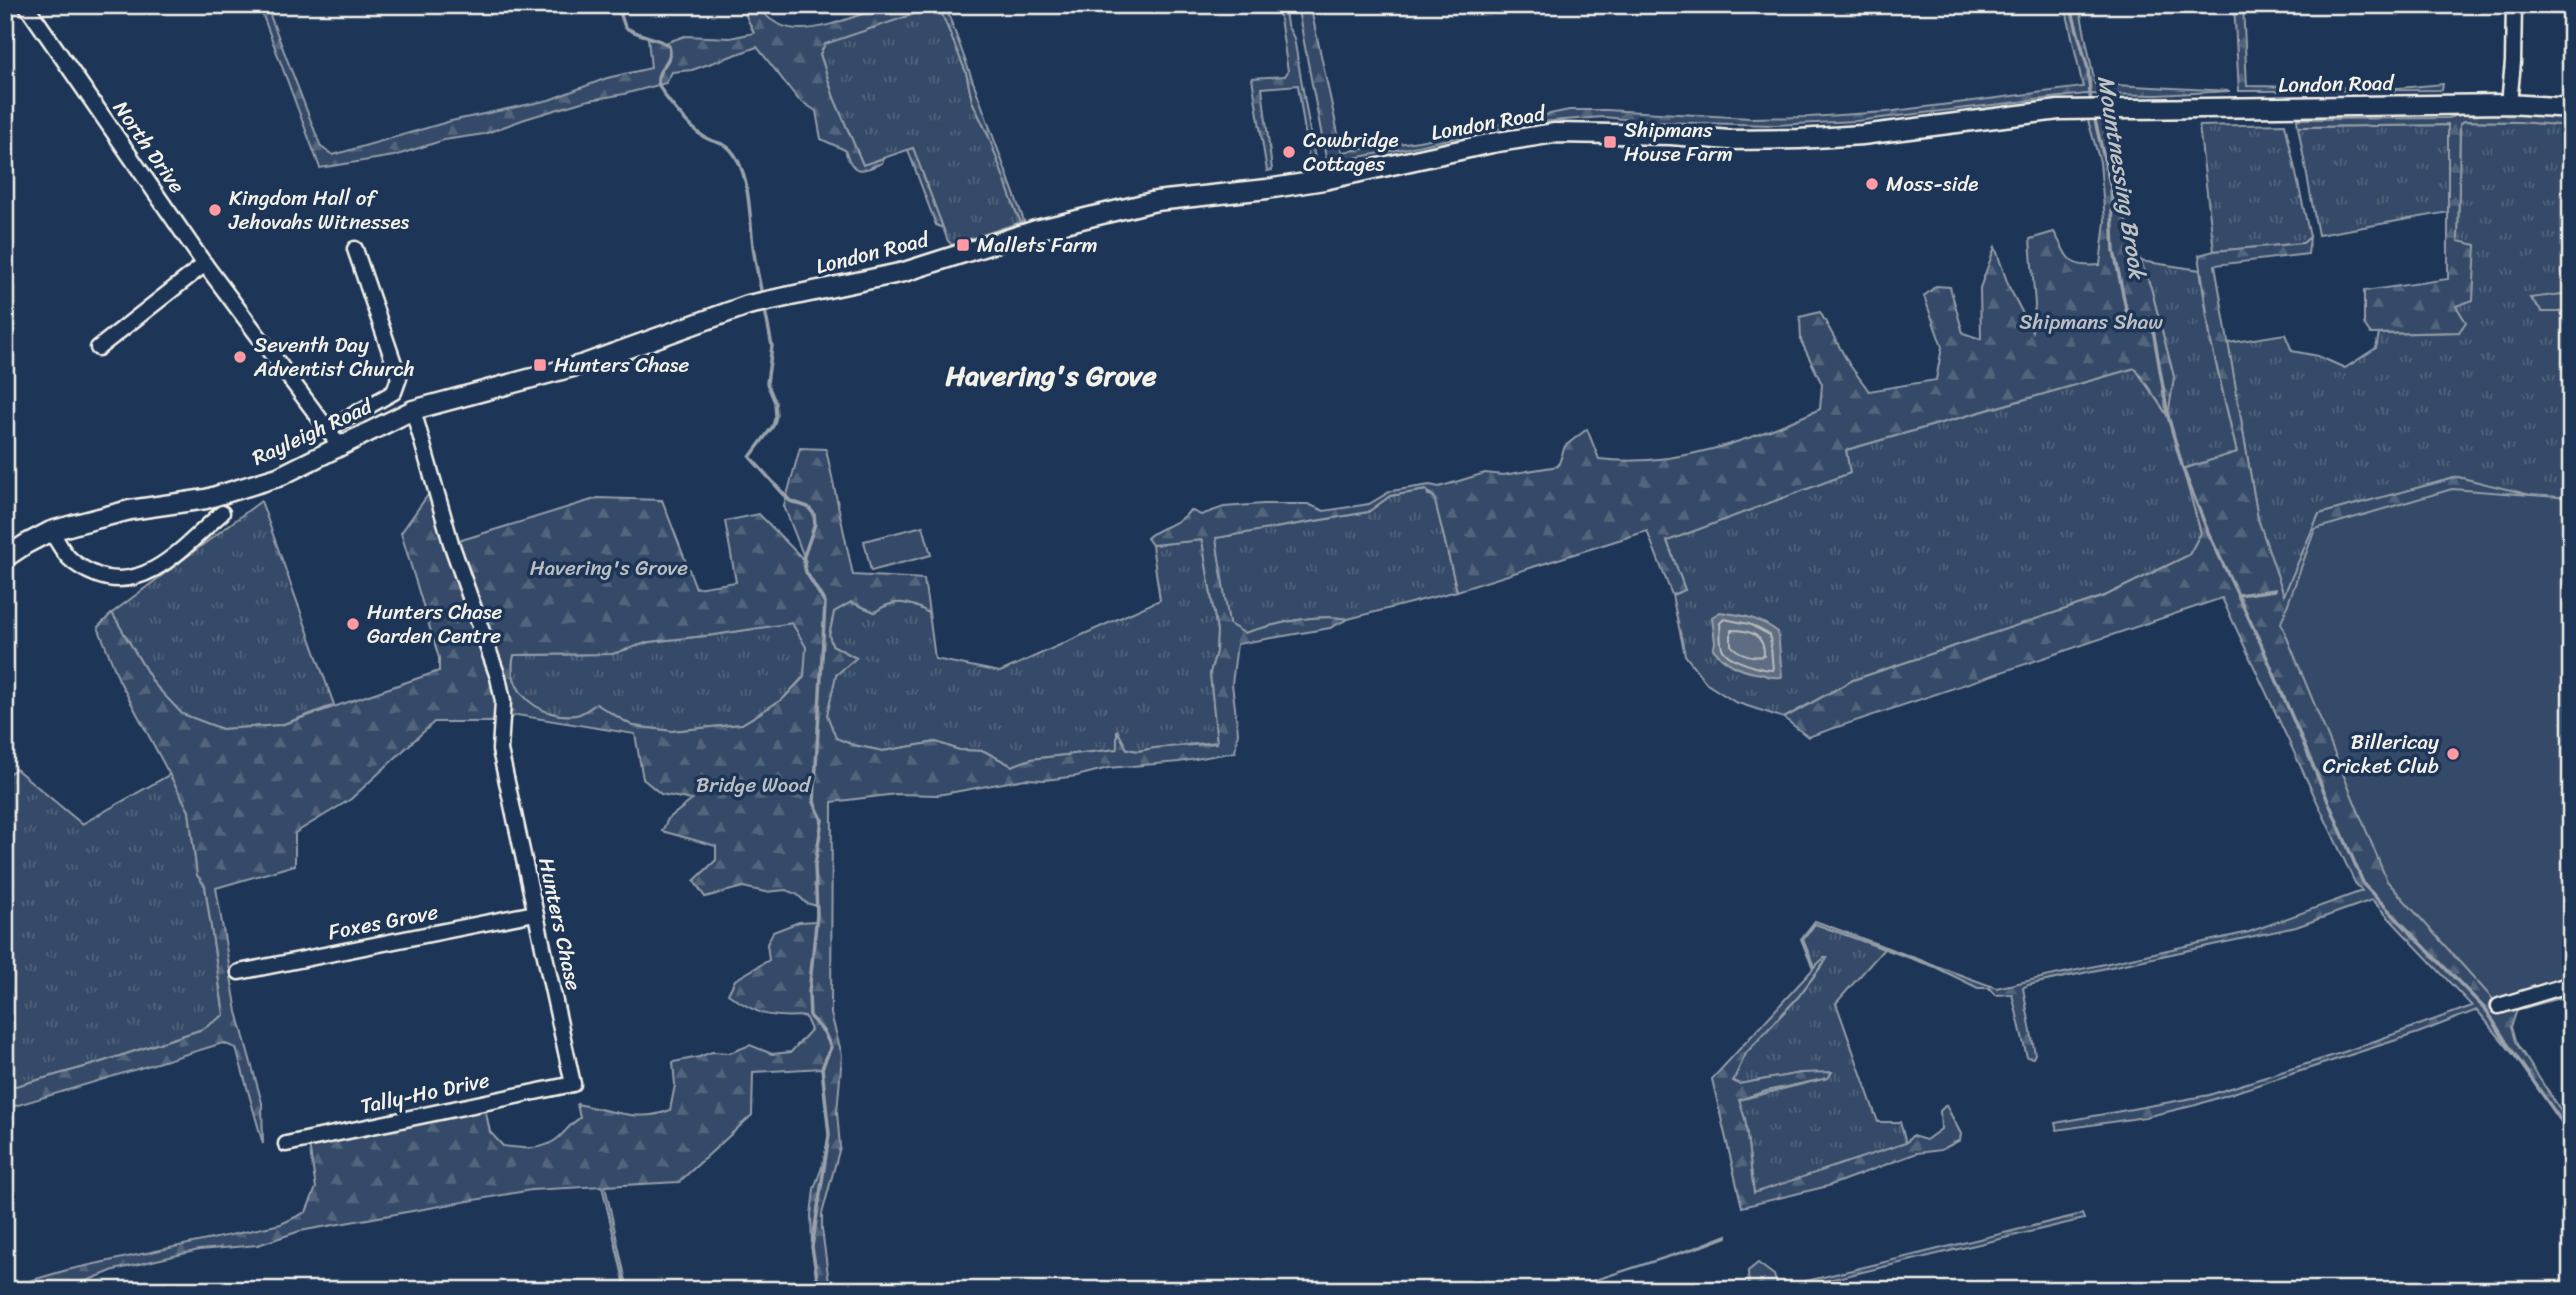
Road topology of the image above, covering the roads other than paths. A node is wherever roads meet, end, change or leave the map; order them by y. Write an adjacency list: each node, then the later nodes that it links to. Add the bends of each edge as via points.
1 (26, 5): 6 (street, North Drive)
2 (2514, 5): 3 (street)
3 (2509, 104): 4 (main road, London Road); 7 (main road, London Road, via 2059,110 1799,139 1535,135 1324,180 1156,201 1036,230 904,272)
4 (2571, 108)
5 (355, 249): 10 (street, Rayleigh Road, via 399,378 394,392)
6 (205, 264): 8 (street); 10 (street, North Drive)
7 (748, 305): 9 (main road, Rayleigh Road, via 584,364)
8 (98, 348)
9 (413, 410): 11 (main road, Rayleigh Road); 15 (street, Hunters Chase, via 451,543 498,677 503,701 500,750)
10 (328, 429): 11 (street, North Drive)
11 (340, 446): 13 (main road, Rayleigh Road, via 278,477 206,499 130,510)
12 (222, 513): 13 (street, via 160,565 143,576 119,581 80,568)
13 (51, 531): 14 (main road, Rayleigh Road)
14 (5, 558)
15 (535, 914): 16 (street, Foxes Grove); 19 (street, Hunters Chase)
16 (239, 972)
17 (2571, 984): 18 (street)
18 (2499, 1006)
19 (573, 1084): 20 (street, Tally-Ho Drive)
20 (286, 1144)

